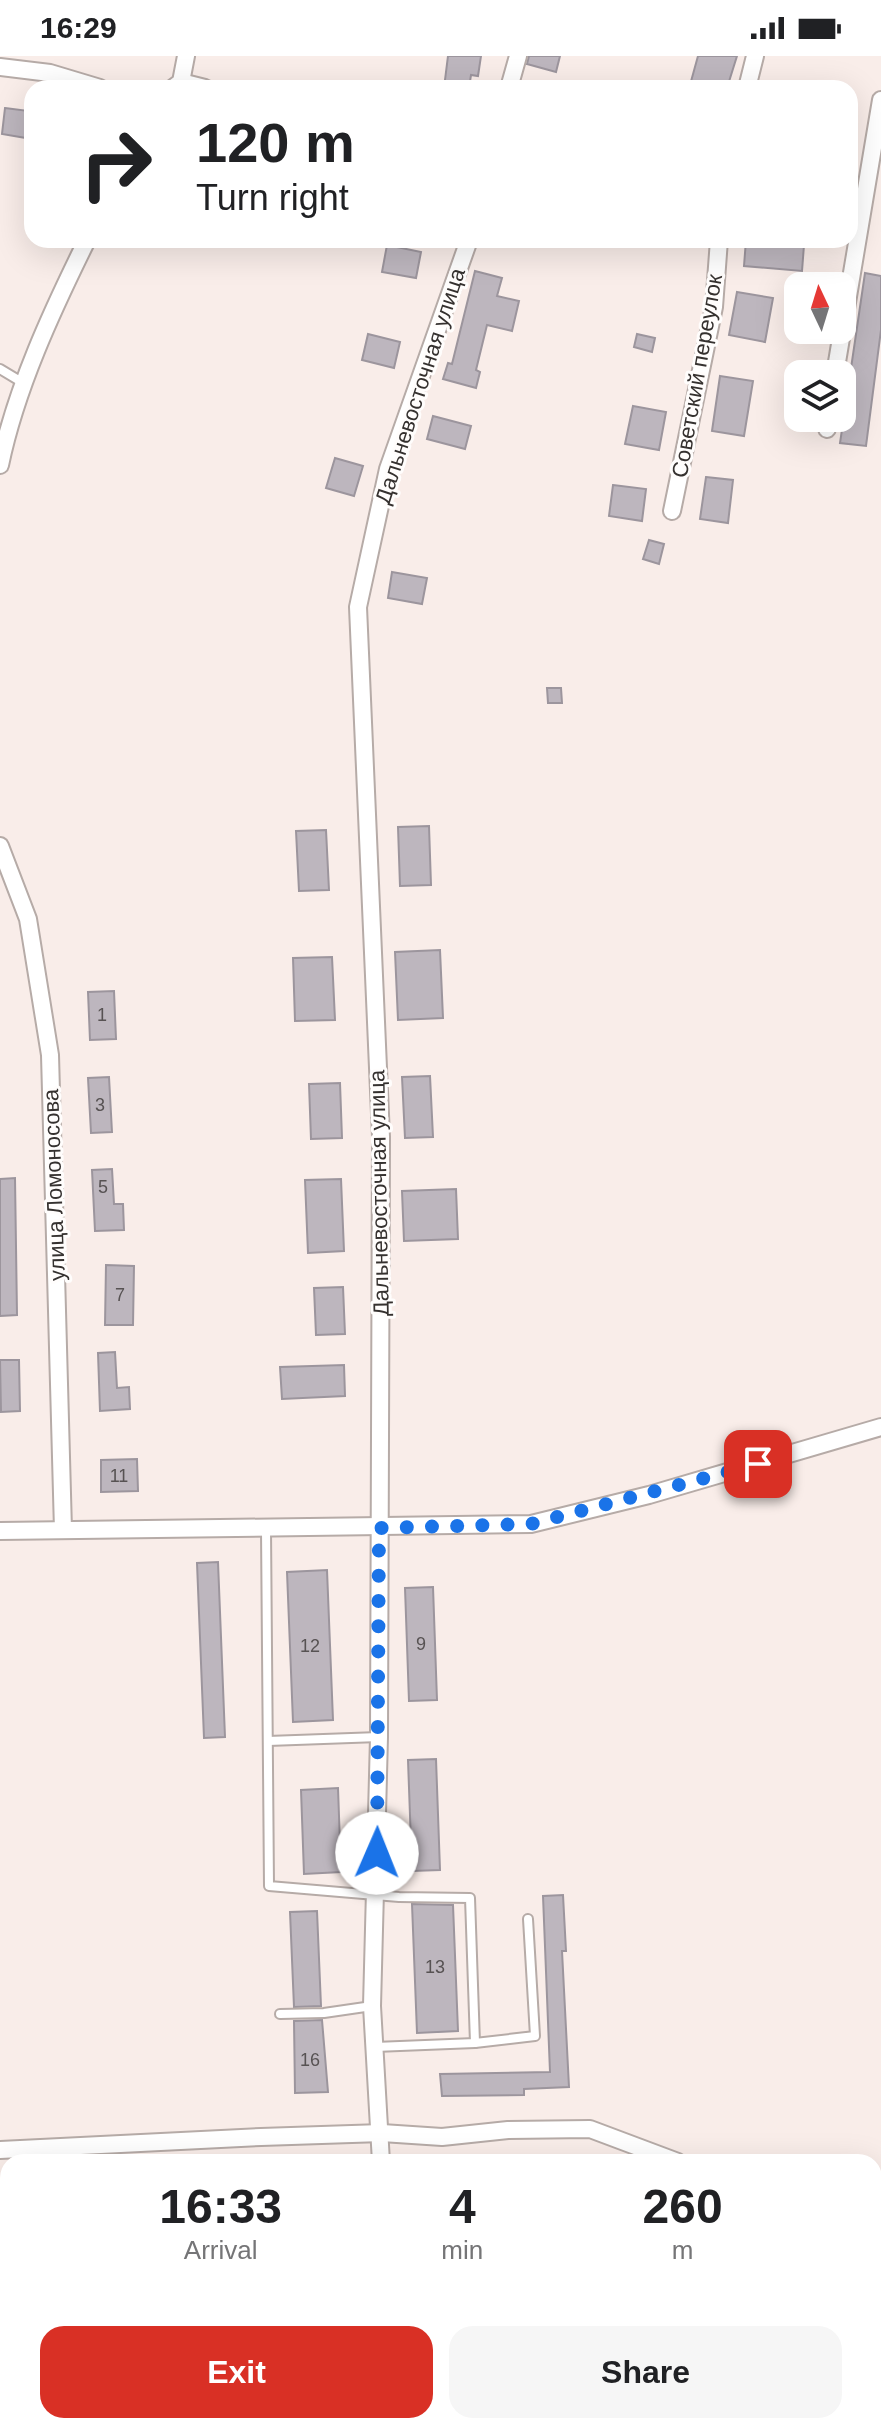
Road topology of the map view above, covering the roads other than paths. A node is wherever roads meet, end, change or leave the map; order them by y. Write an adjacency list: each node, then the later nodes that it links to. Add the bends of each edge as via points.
1 (186, 56): 6 (street)
2 (518, 56): 7 (street)
3 (755, 56): 8 (street)
4 (0, 67): 5 (street)
5 (73, 80)
6 (179, 80)
7 (511, 80)
8 (749, 80)
9 (881, 100): 10 (street)
10 (858, 212)
11 (83, 248): 17 (street)
12 (466, 248): 22 (street, Дальневосточная улица, via 388,469 358,607 381,1137)
13 (718, 248): 19 (street, Советский переулок, via 714,307)
14 (851, 248): 15 (street)
15 (837, 360)
16 (0, 369): 17 (lane)
17 (26, 385): 18 (street)
18 (0, 465)
19 (672, 511)
20 (0, 846): 23 (street, улица Ломоносова, via 28,919 50,1055)
21 (881, 1427): 22 (street, via 531,1524)
22 (379, 1528): 24 (street); 26 (street, Дальневосточная улица)
23 (63, 1530): 24 (street); 25 (street)
24 (266, 1530): 27 (lane)
25 (0, 1531)
26 (379, 1737): 27 (lane); 28 (street, Дальневосточная улица)
27 (268, 1741): 28 (lane, via 269,1886)
28 (375, 1895): 30 (street, Дальневосточная улица); 32 (lane, via 470,1898)
29 (528, 1919): 32 (lane, via 535,2036)
30 (372, 2006): 31 (lane); 33 (street, Дальневосточная улица)
31 (280, 2014)
32 (475, 2043): 33 (lane)
33 (375, 2047): 34 (street, Дальневосточная улица)
34 (382, 2133): 37 (street); 38 (street, Дальневосточная улица); 39 (street, via 442,2137 590,2129)
35 (0, 2150): 36 (street)
36 (78, 2154)
37 (110, 2154)
38 (381, 2154)
39 (657, 2154)

